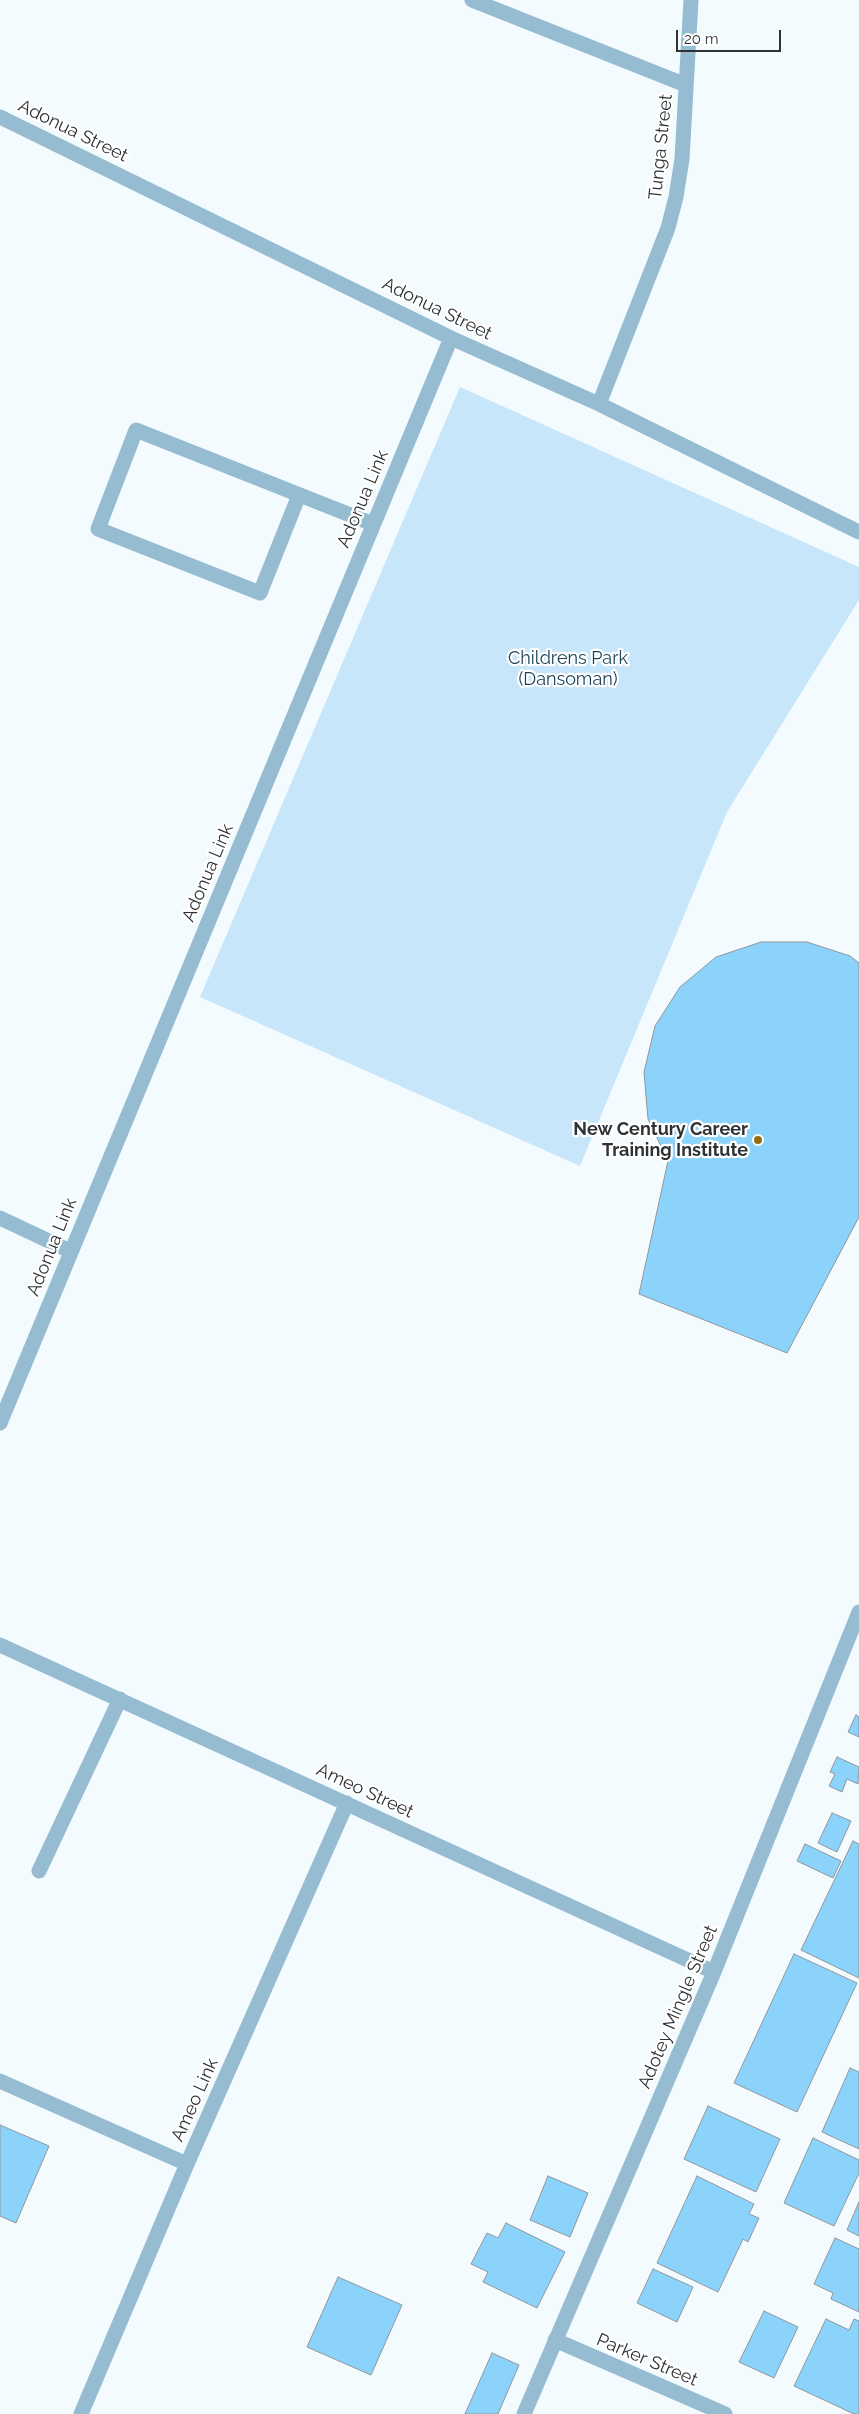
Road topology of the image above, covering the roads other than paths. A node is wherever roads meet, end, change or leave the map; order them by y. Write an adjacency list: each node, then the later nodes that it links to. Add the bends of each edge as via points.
1 (472, 0): 3 (street)
2 (691, 0): 3 (street, Tunga Street)
3 (686, 85): 6 (street, Tunga Street, via 682,159 668,228)
4 (0, 116): 5 (street, Adonua Street)
5 (451, 338): 6 (street, Adonua Street); 8 (street, Adonua Link)
6 (599, 404): 9 (street, Adonua Street)
7 (299, 495): 7 (street, via 136,430 98,529 260,593); 8 (street)
8 (373, 524): 11 (street, Adonua Link)
9 (859, 532)
10 (0, 1218): 11 (street)
11 (70, 1251): 12 (street, Adonua Link)
12 (0, 1423)
13 (859, 1612): 18 (street, Adotey Mingle Street)
14 (0, 1644): 15 (street, Ameo Street)
15 (120, 1699): 16 (street, Ameo Street); 17 (street)
16 (347, 1804): 18 (street, Ameo Street); 20 (street, Ameo Link)
17 (39, 1871)
18 (714, 1972): 21 (street, Adotey Mingle Street)
19 (0, 2081): 20 (street)
20 (187, 2164): 22 (street, Ameo Link)
21 (554, 2340): 23 (street, Adotey Mingle Street); 24 (street, Parker Street)
22 (81, 2414)
23 (524, 2414)
24 (724, 2414)

